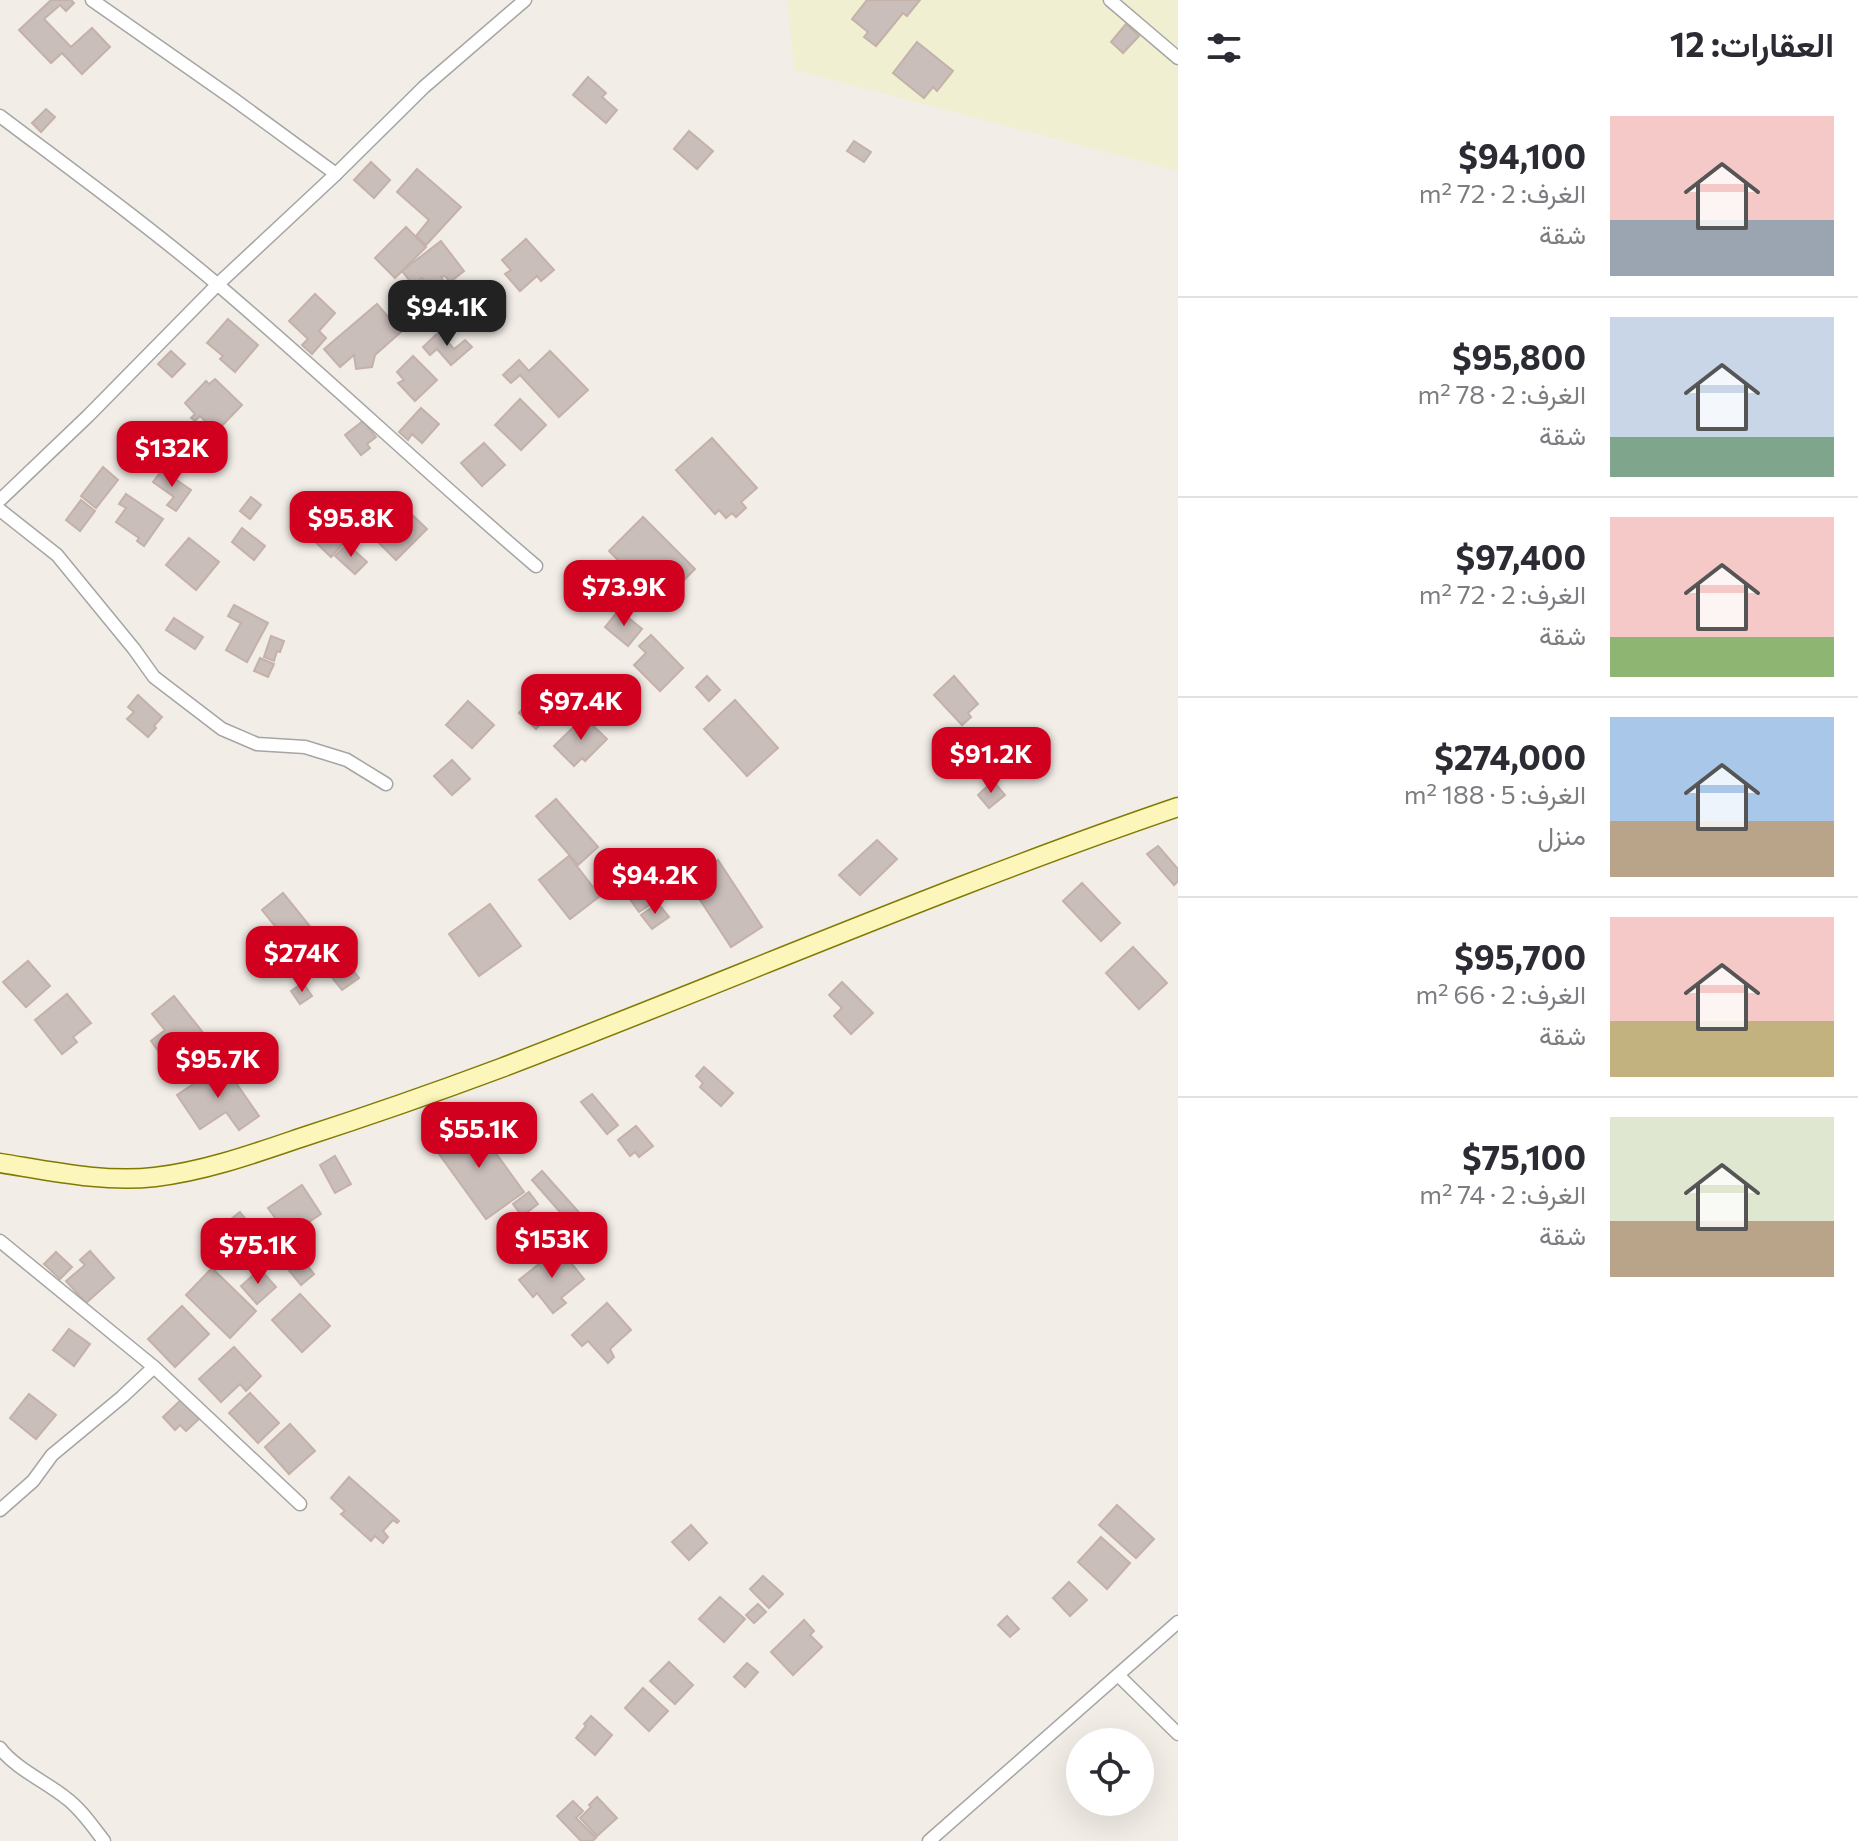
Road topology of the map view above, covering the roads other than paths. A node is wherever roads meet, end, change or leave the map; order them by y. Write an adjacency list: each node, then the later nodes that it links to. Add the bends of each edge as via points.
1 (92, 0): 6 (street)
2 (525, 0): 6 (street, via 424,87)
3 (1110, 0): 4 (street)
4 (1178, 58)
5 (0, 116): 7 (street)
6 (336, 174): 7 (street)
7 (217, 285): 8 (street); 10 (street)
8 (0, 500)
9 (0, 510): 11 (street, via 57,555 154,677 222,729 257,744 305,747 347,760)
10 (536, 566)
11 (386, 784)
12 (1178, 807): 13 (street, via 405,1104 230,1161 152,1177)
13 (0, 1163)
14 (0, 1241): 15 (street)
15 (154, 1367): 16 (street); 17 (street, via 52,1455 33,1481)
16 (300, 1504)
17 (0, 1510)
18 (1178, 1622): 19 (street)
19 (1118, 1675): 20 (street); 23 (street)
20 (1178, 1734)
21 (0, 1748): 22 (street, via 70,1800)
22 (100, 1840)
23 (929, 1841)

